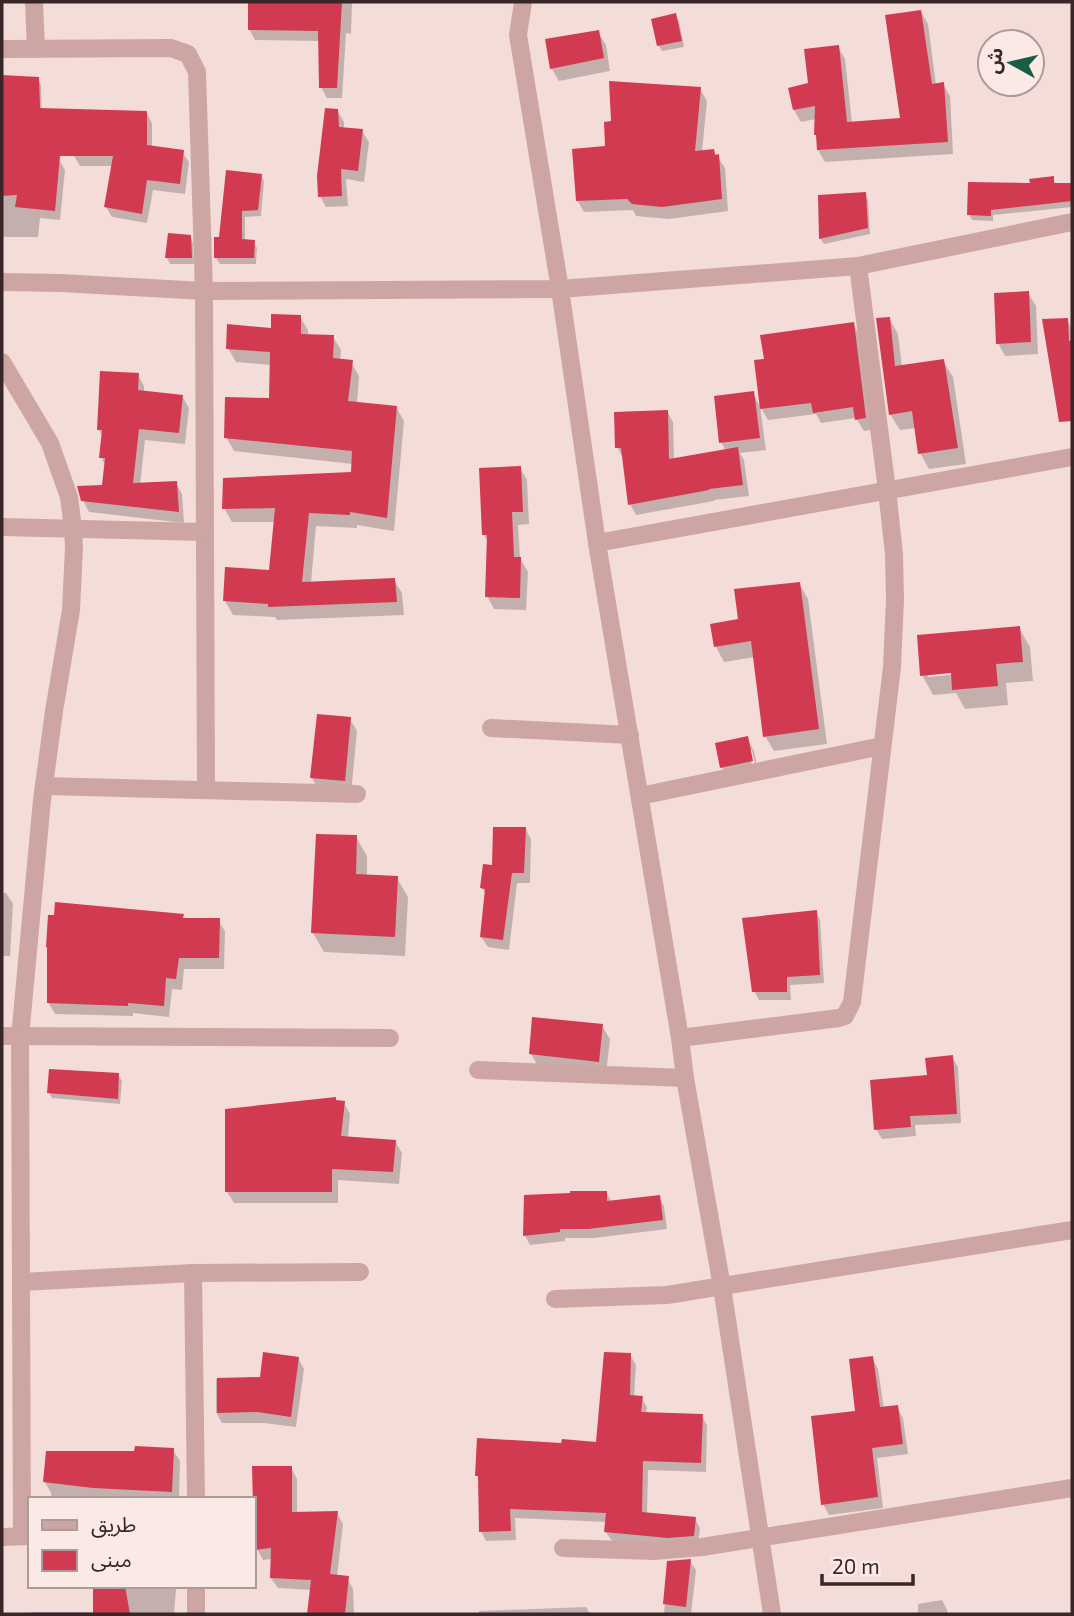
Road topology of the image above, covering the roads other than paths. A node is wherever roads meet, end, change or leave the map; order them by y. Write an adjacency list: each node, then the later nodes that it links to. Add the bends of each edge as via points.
1 (34, 2): 4 (street)
2 (523, 2): 8 (street, via 518,35)
3 (2, 49): 4 (street)
4 (36, 49): 9 (street, via 172,48 188,54 197,72)
5 (1072, 222): 6 (street)
6 (858, 267): 8 (street); 12 (street)
7 (2, 282): 9 (street)
8 (560, 289): 9 (street); 16 (street)
9 (204, 291): 15 (street)
10 (2, 362): 14 (street, via 50,443 69,497)
11 (1072, 457): 12 (street)
12 (887, 489): 16 (street); 19 (street, via 895,599)
13 (2, 527): 14 (street)
14 (73, 528): 15 (street); 20 (street, via 71,610)
15 (205, 532): 21 (street)
16 (597, 543): 18 (street)
17 (491, 728): 18 (street)
18 (630, 735): 23 (street)
19 (882, 746): 23 (street); 26 (street, via 849,1012 829,1020)
20 (44, 786): 21 (street); 24 (street)
21 (206, 790): 22 (street)
22 (357, 794)
23 (640, 796): 26 (street)
24 (11, 1036): 25 (street); 32 (street)
25 (390, 1038)
26 (680, 1038): 28 (street)
27 (478, 1070): 28 (street)
28 (685, 1078): 33 (street)
29 (1072, 1230): 33 (street)
30 (360, 1272): 31 (street)
31 (193, 1273): 32 (street); 36 (street)
32 (21, 1282): 38 (street)
33 (722, 1287): 34 (street, via 667,1295); 39 (street)
34 (555, 1299)
35 (1072, 1488): 39 (street)
36 (196, 1497)
37 (2, 1536): 38 (street)
38 (26, 1536)
39 (761, 1538): 40 (street, via 654,1551); 43 (street)
40 (563, 1548)
41 (197, 1588): 42 (street)
42 (196, 1614)
43 (772, 1614)

